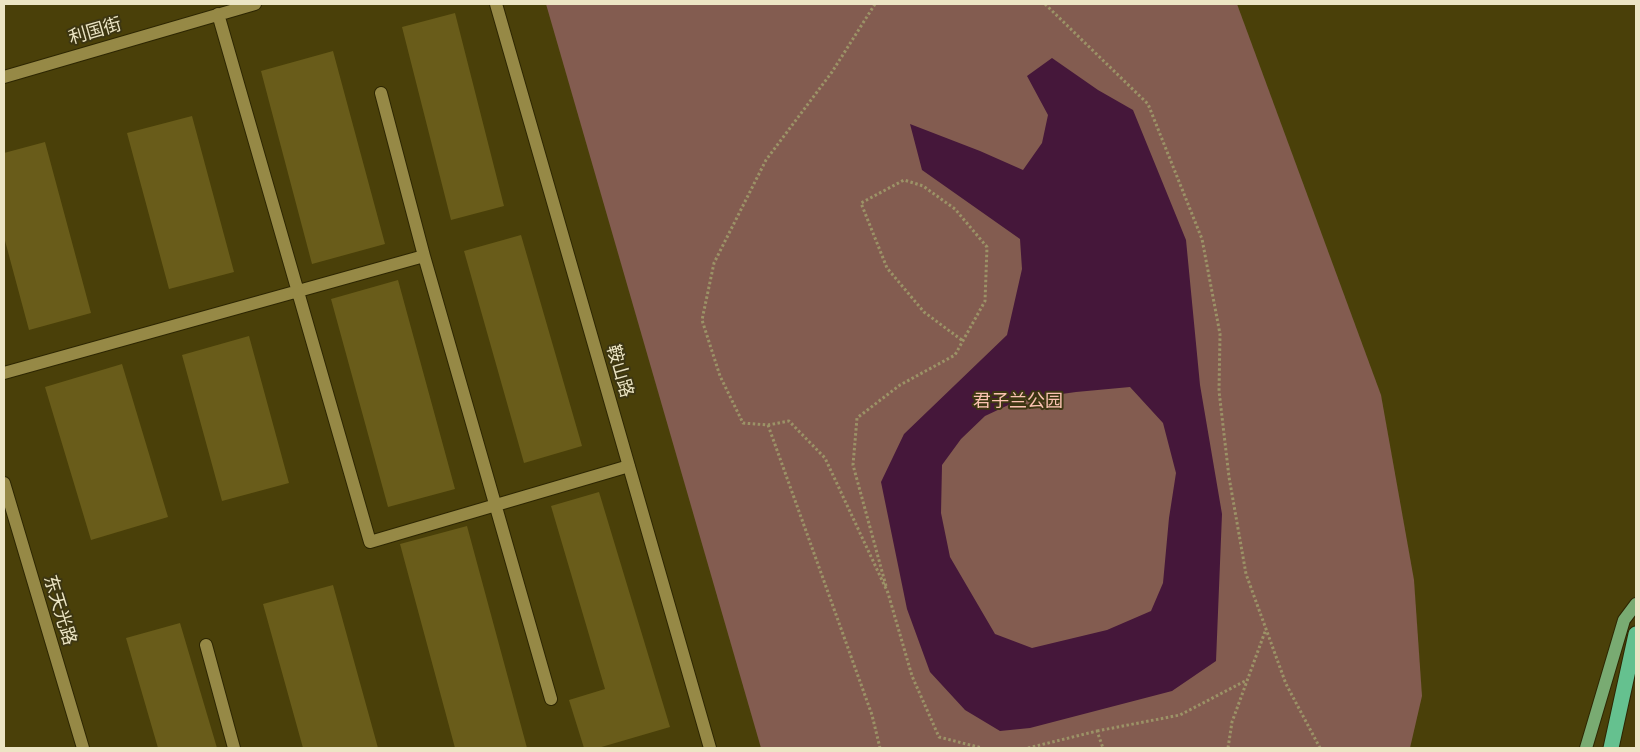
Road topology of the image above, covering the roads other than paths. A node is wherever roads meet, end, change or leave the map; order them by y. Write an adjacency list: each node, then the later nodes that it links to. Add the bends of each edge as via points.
1 (255, 4): 3 (street, 利国街)
2 (496, 4): 9 (street, 鞍山路)
3 (218, 14): 4 (street, 利国街); 7 (street)
4 (4, 77)
5 (380, 93): 6 (street)
6 (424, 256): 7 (street); 11 (street)
7 (297, 291): 8 (street); 11 (street, via 370,542)
8 (4, 373)
9 (629, 466): 11 (street); 18 (street, 鞍山路)
10 (4, 483): 16 (street, 东天光路)
11 (495, 504): 15 (street)
12 (1636, 604): 19 (main road, via 1624,620)
13 (1636, 634): 20 (highway)
14 (206, 645): 17 (street)
15 (551, 699)
16 (83, 748)
17 (234, 748)
18 (710, 748)
19 (1586, 748)
20 (1611, 748)

